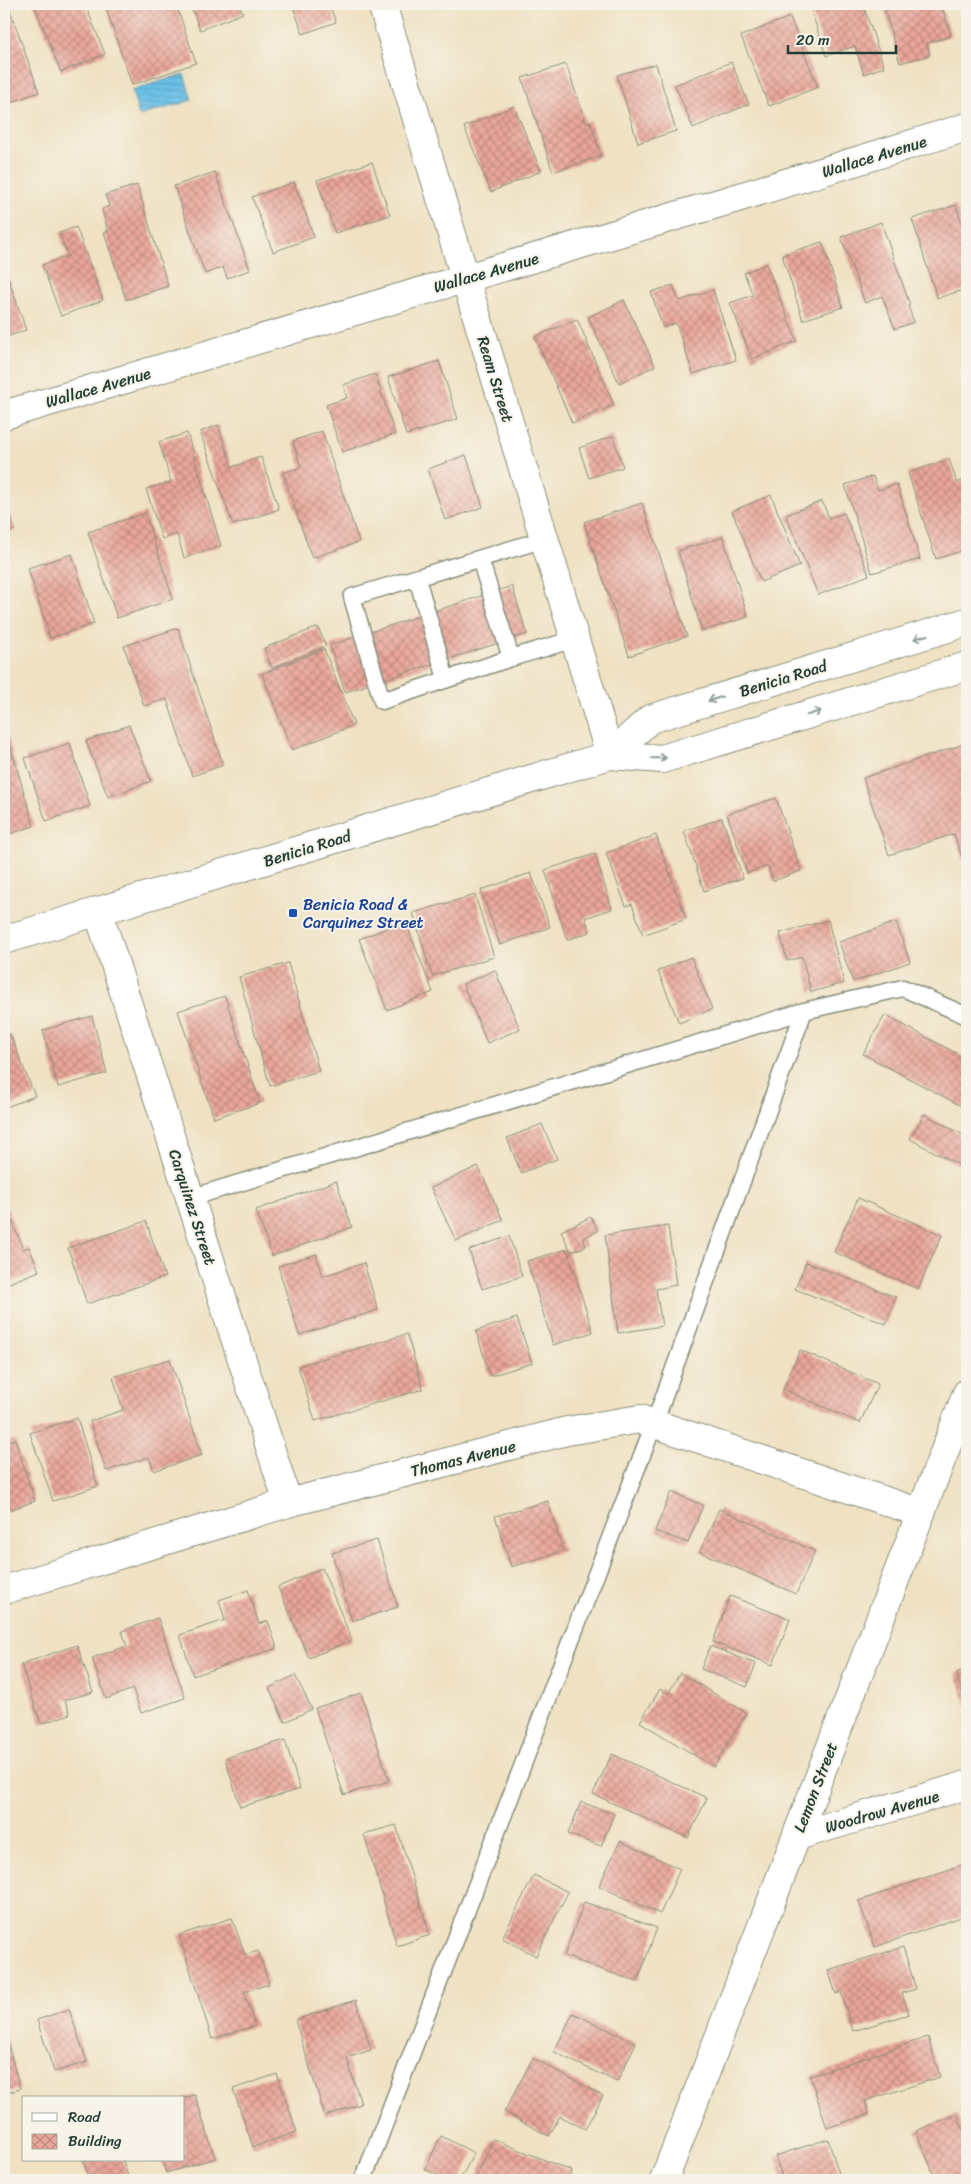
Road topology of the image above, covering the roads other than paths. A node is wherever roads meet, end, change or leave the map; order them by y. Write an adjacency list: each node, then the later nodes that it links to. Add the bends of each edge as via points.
1 (382, 4): 3 (street, Ream Street)
2 (967, 127): 3 (street, Wallace Avenue, via 740,198)
3 (465, 278): 4 (street, Wallace Avenue); 5 (street, Ream Street)
4 (4, 415)
5 (544, 539): 6 (lane); 9 (street, Ream Street)
6 (480, 559): 7 (lane); 10 (lane)
7 (416, 578): 12 (lane); 12 (lane, via 352,597 382,701)
8 (967, 622): 13 (street, Benicia Road, one-way to 13, via 650,719)
9 (576, 639): 10 (lane); 13 (street, Ream Street)
10 (511, 658): 12 (lane)
11 (967, 666): 13 (street, Benicia Road, one-way to 11, via 662,759)
12 (446, 679)
13 (610, 755): 14 (street, Benicia Road)
14 (98, 911): 15 (street, Benicia Road); 18 (street, Carquinez Street)
15 (4, 940)
16 (804, 1011): 17 (lane, via 903,988); 18 (lane); 20 (lane)
17 (967, 1016)
18 (190, 1198): 21 (street, Carquinez Street)
19 (967, 1393): 22 (street, Lemon Street)
20 (654, 1424): 21 (street, Thomas Avenue, via 640,1419 567,1431); 22 (street, Thomas Avenue); 26 (lane)
21 (288, 1503): 23 (street, Thomas Avenue)
22 (921, 1512): 25 (street, Lemon Street)
23 (4, 1590)
24 (967, 1786): 25 (street, Woodrow Avenue)
25 (797, 1836): 27 (street, Lemon Street)
26 (363, 2180)
27 (664, 2180)

